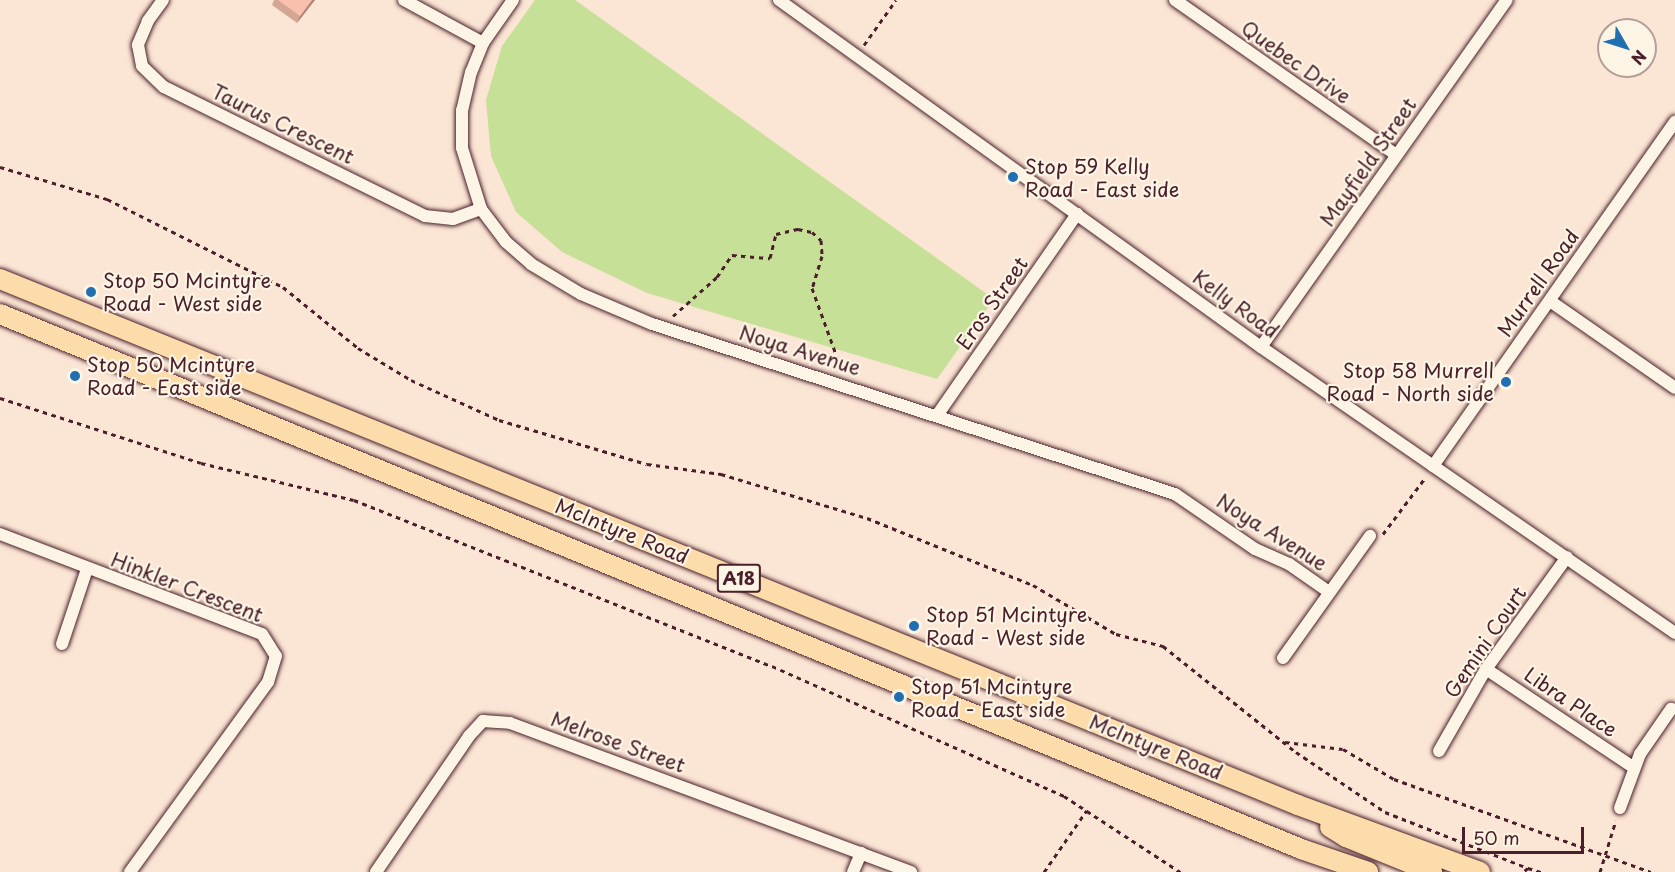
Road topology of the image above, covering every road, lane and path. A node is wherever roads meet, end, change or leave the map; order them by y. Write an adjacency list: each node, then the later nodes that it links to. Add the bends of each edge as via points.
1 (163, 0): 14 (street, Taurus Crescent, via 138,45 142,66 164,87 425,216 453,219)
2 (404, 0): 8 (street)
3 (513, 0): 8 (street, Noya Avenue)
4 (779, 0): 9 (street, Kelly Road)
5 (896, 0): 9 (path)
6 (1175, 0): 12 (street, Quebec Drive)
7 (1506, 0): 12 (street, Mayfield Street)
8 (483, 43): 14 (street, Noya Avenue, via 467,85 461,127 471,183)
9 (856, 56): 15 (street, Kelly Road)
10 (1675, 122): 11 (street, Murrell Road)
11 (1670, 139): 17 (street, Murrell Road)
12 (1396, 155): 20 (street, Mayfield Street)
13 (0, 167): 36 (path, via 107,199 283,287 358,348 411,380 499,420 647,464 722,474 867,518 976,559 1033,585 1116,634 1163,646)
14 (481, 209): 19 (street, Noya Avenue, via 517,253 544,274 609,308)
15 (1077, 214): 20 (street, Kelly Road); 24 (street, Eros Street)
16 (0, 279): 39 (main road, McIntyre Road / A18)
17 (1550, 301): 22 (street); 25 (street, Murrell Road)
18 (0, 314): 42 (main road, McIntyre Road / A18)
19 (659, 326): 21 (street, Noya Avenue); 21 (path, via 700,294 732,255 770,258 776,234 798,229 812,232 820,240 822,256 812,288)
20 (1261, 347): 25 (street, Kelly Road)
21 (845, 384): 24 (street, Noya Avenue)
22 (1675, 388)
23 (0, 398): 41 (path, via 201,463 354,500 772,666 979,756)
24 (938, 414): 30 (street, Noya Avenue, via 1175,494)
25 (1433, 466): 27 (path, via 1388,533); 28 (street, Kelly Road)
26 (0, 534): 29 (street, Hinkler Crescent)
27 (1370, 536): 30 (street, Noya Avenue)
28 (1567, 557): 31 (street, Kelly Road); 34 (street, Gemini Court)
29 (87, 569): 32 (street); 46 (street, Hinkler Crescent, via 262,634 276,657 268,682)
30 (1329, 592): 33 (street, Noya Avenue)
31 (1675, 633)
32 (62, 644)
33 (1283, 658)
34 (1486, 669): 37 (street, Gemini Court); 38 (street, Libra Place)
35 (1671, 710): 38 (street)
36 (1284, 742): 44 (path, via 1343,749 1394,778); 45 (path, via 1385,812)
37 (1439, 751)
38 (1633, 767): 40 (street)
39 (1298, 805): 54 (main road, via 1346,837); 55 (main road, McIntyre Road / A18)
40 (1620, 808): 44 (path)
41 (1087, 810): 50 (path); 51 (path)
42 (1301, 849): 52 (main road); 53 (main road, McIntyre Road / A18)
43 (861, 853): 47 (street, Melrose Street, via 510,723 483,722 469,736); 48 (street); 49 (street, Melrose Street)
44 (1603, 853): 58 (path); 59 (path)
45 (1528, 868): 56 (path); 57 (path)
46 (130, 872)
47 (376, 872)
48 (853, 872)
49 (911, 872)
50 (1044, 872)
51 (1180, 872)
52 (1341, 872)
53 (1368, 872)
54 (1432, 872)
55 (1480, 872)
56 (1523, 872)
57 (1541, 872)
58 (1599, 872)
59 (1651, 872)

